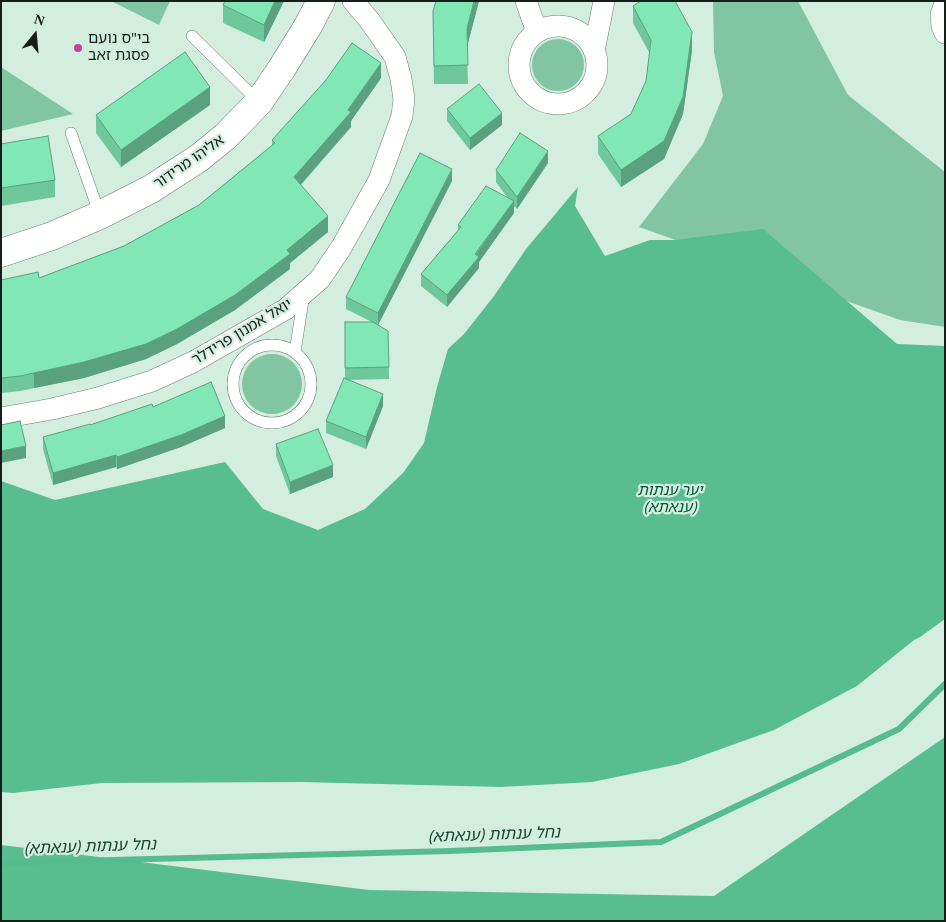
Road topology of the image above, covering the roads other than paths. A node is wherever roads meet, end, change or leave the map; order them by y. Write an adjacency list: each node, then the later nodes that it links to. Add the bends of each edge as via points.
1 (320, 1): 10 (street, אליהו מרידור, via 308,26)
2 (353, 1): 14 (street, יואל אמנון פרידלר, via 395,57 404,99 402,116 379,180 341,248 320,279)
3 (526, 1): 6 (street)
4 (604, 1): 9 (street)
5 (945, 3): 7 (street, via 941,15)
6 (537, 32): 9 (street, via 563,26 577,31 588,40); 9 (street, via 526,41 518,67 529,92 540,100 568,103 580,97 595,78)
7 (945, 33)
8 (192, 36): 10 (lane)
9 (594, 51)
10 (258, 102): 12 (street, אליהו מרידור, via 226,136 199,158 151,189)
11 (71, 133): 12 (lane)
12 (100, 215): 13 (street, אליהו מרידור)
13 (1, 254)
14 (304, 293): 15 (lane); 16 (street, יואל אמנון פרידלר, via 286,309 193,362 152,381 89,400)
15 (295, 352): 15 (lane, via 271,345 257,348 246,355 236,369 235,396 252,417 272,423 285,421 300,412 308,400 310,374)
16 (1, 418)

